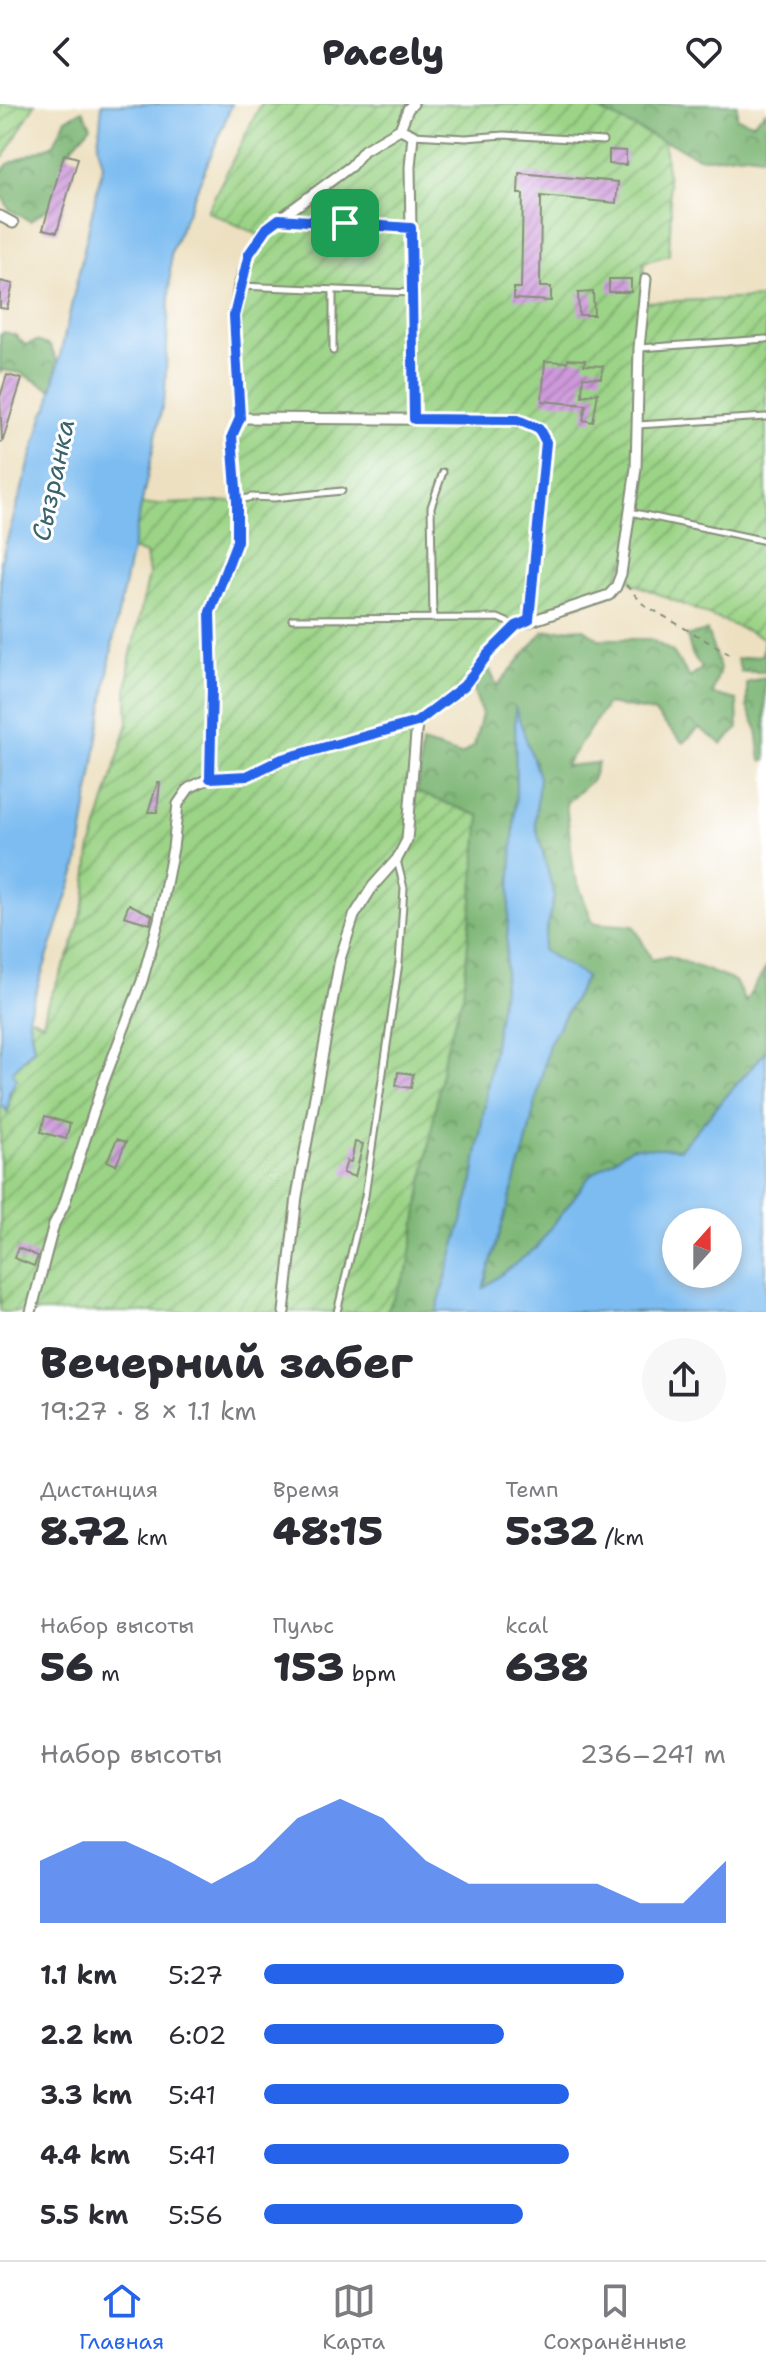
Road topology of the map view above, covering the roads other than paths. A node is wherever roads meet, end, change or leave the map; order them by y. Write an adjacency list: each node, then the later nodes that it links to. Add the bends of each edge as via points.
1 (413, 104): 2 (street)
2 (400, 129): 3 (street); 6 (street, via 364,150 351,166)
3 (413, 135): 4 (lane); 8 (street)
4 (603, 141)
5 (0, 216): 7 (street)
6 (279, 219): 8 (lane); 10 (street, via 249,254)
7 (13, 223)
8 (411, 228): 12 (street)
9 (646, 279): 14 (street)
10 (239, 286): 11 (lane); 17 (street, via 234,316)
11 (333, 290): 12 (lane); 15 (lane)
12 (412, 293): 18 (street)
13 (766, 339): 14 (lane)
14 (639, 348): 19 (street)
15 (333, 351)
16 (766, 417): 19 (lane)
17 (240, 418): 18 (street); 22 (street, via 232,436)
18 (414, 419): 27 (street, via 518,420 539,429 546,442)
19 (638, 425): 23 (street)
20 (443, 472): 25 (lane, via 431,507)
21 (342, 491): 22 (lane)
22 (237, 501): 30 (street, via 237,541 210,612)
23 (629, 512): 24 (lane); 27 (street, via 619,579 609,595)
24 (766, 541)
25 (433, 618): 26 (lane); 28 (lane, via 498,618)
26 (292, 619)
27 (529, 620): 28 (street)
28 (516, 626): 29 (street, via 464,686)
29 (417, 722): 30 (street, via 282,759 247,776); 31 (street, via 407,840)
30 (210, 778): 32 (street, via 189,788 178,804 162,905 142,981 54,1224)
31 (397, 859): 33 (street, via 354,916 340,959 297,1196); 34 (lane, via 404,888 393,1006 365,1196)
32 (31, 1312)
33 (284, 1312)
34 (337, 1312)

